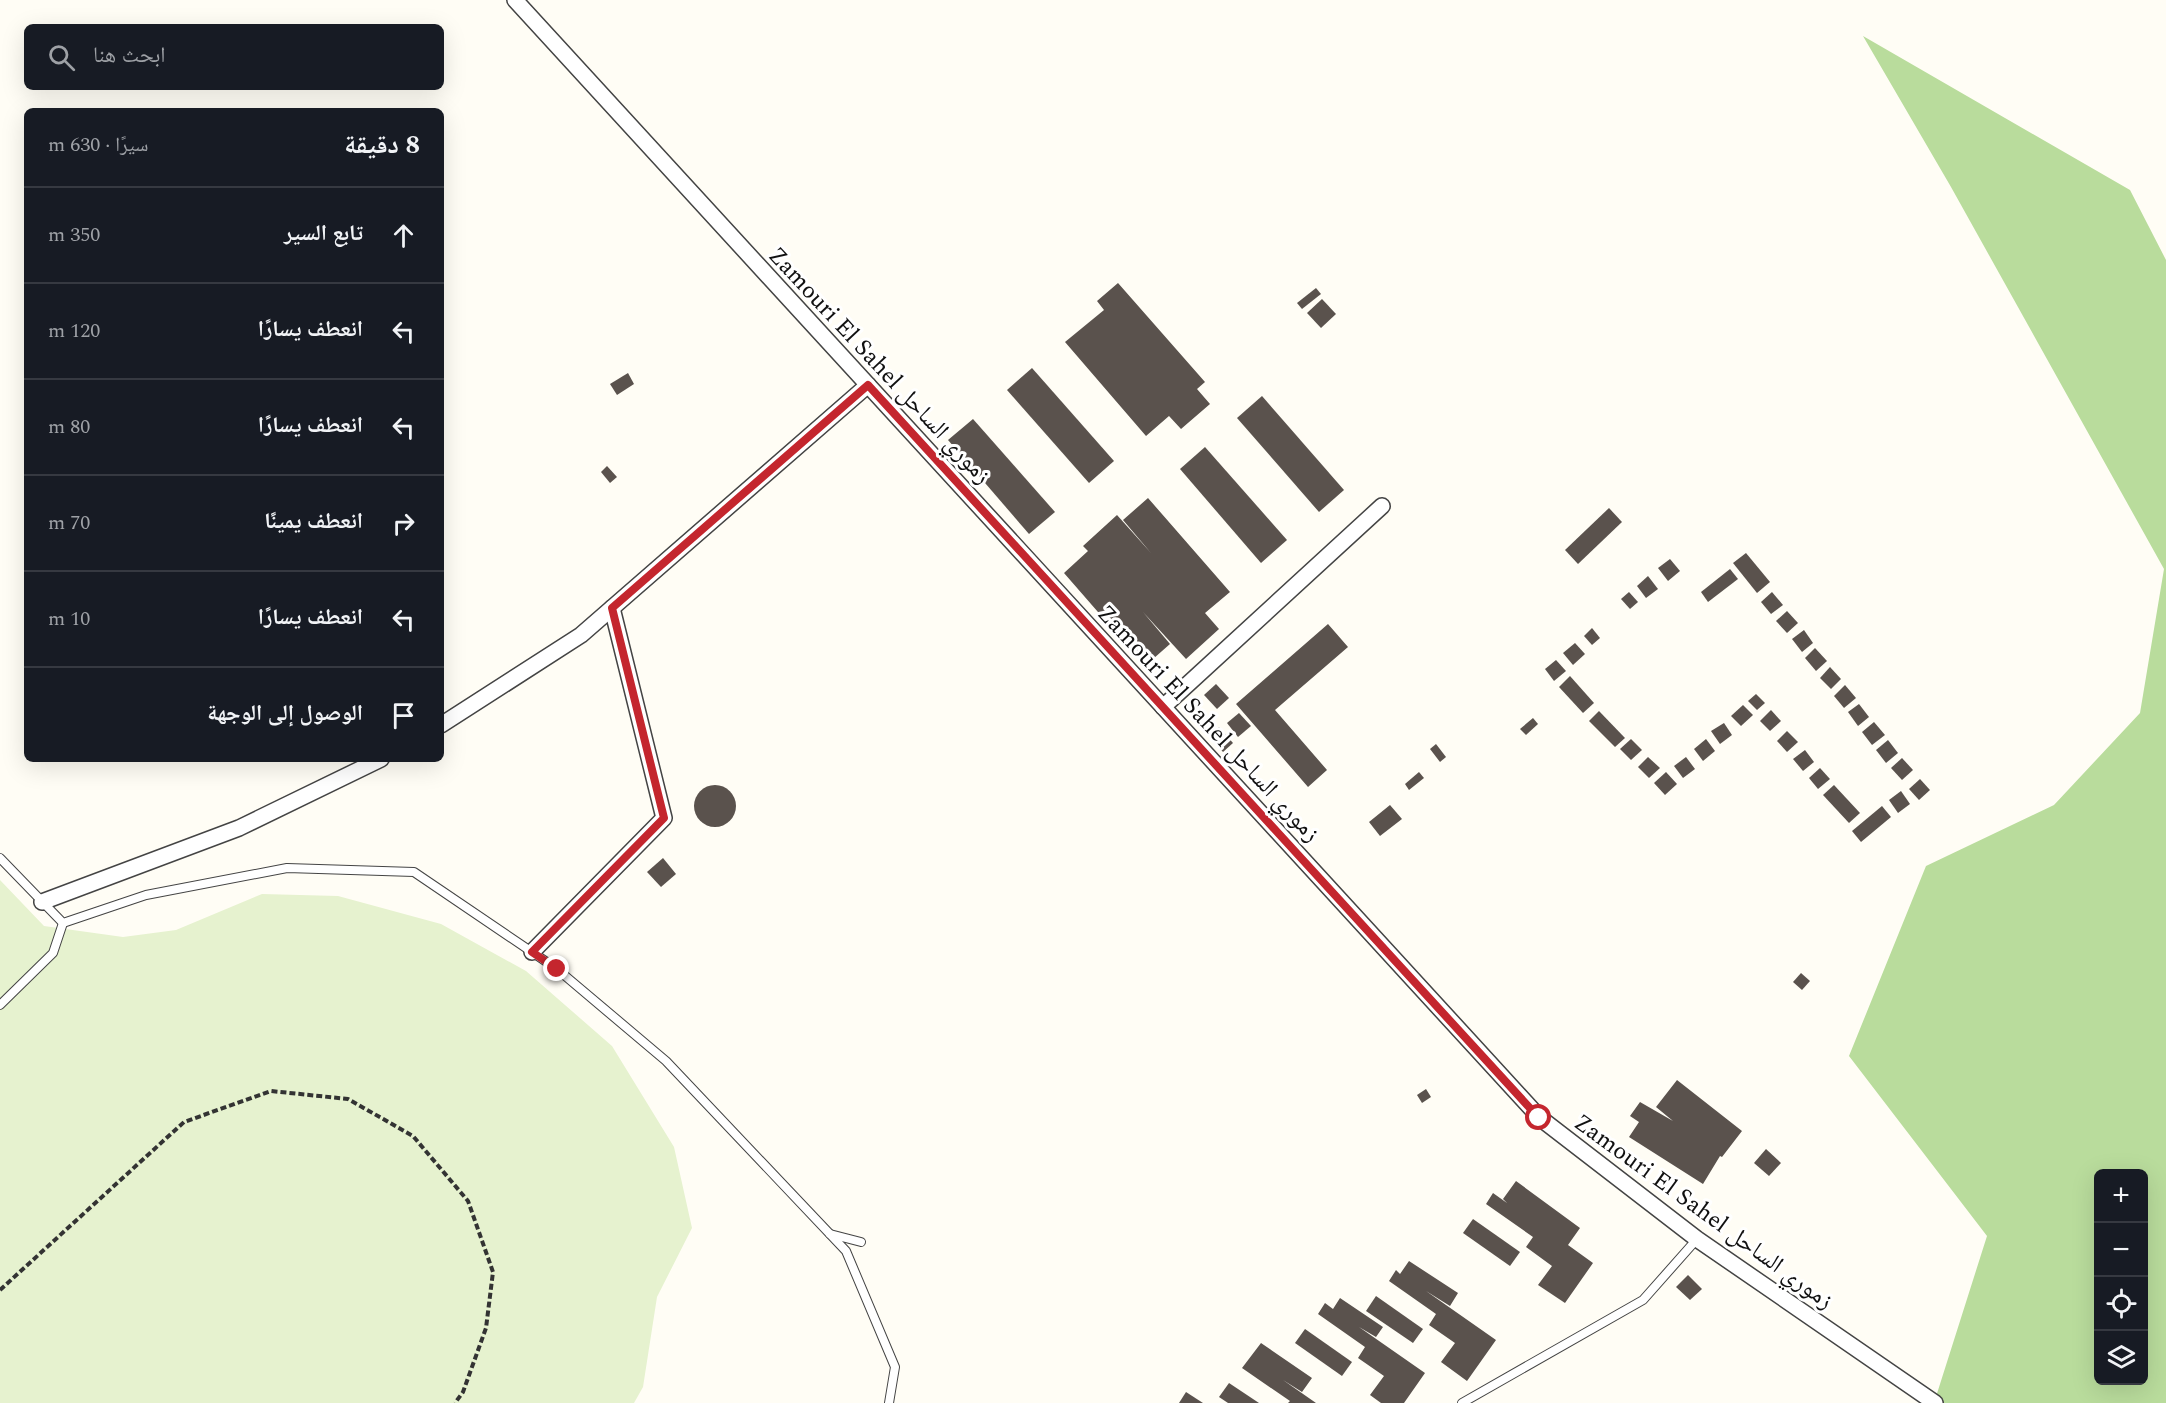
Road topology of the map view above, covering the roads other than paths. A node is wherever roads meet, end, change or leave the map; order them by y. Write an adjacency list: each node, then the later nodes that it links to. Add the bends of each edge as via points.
1 (515, 0): 2 (street, Zamouri El Sahel زموري الساحل)
2 (868, 385): 4 (street); 5 (street, Zamouri El Sahel زموري الساحل)
3 (1382, 506): 5 (street)
4 (612, 608): 6 (street, via 581,635); 11 (street, via 664,818)
5 (1163, 707): 14 (street, Zamouri El Sahel زموري الساحل, via 1539,1118)
6 (444, 723)
7 (375, 762): 9 (street, via 239,828)
8 (0, 858): 9 (lane)
9 (42, 902): 10 (lane)
10 (63, 923): 11 (lane, via 146,895 286,868 414,872); 12 (lane, via 53,953)
11 (532, 952): 13 (lane, via 666,1062)
12 (0, 1005)
13 (829, 1233): 15 (lane); 16 (lane, via 846,1251 895,1367)
14 (1697, 1239): 17 (lane, via 1644,1300); 18 (street, Zamouri El Sahel زموري الساحل)
15 (861, 1242)
16 (889, 1403)
17 (1462, 1403)
18 (1934, 1403)

